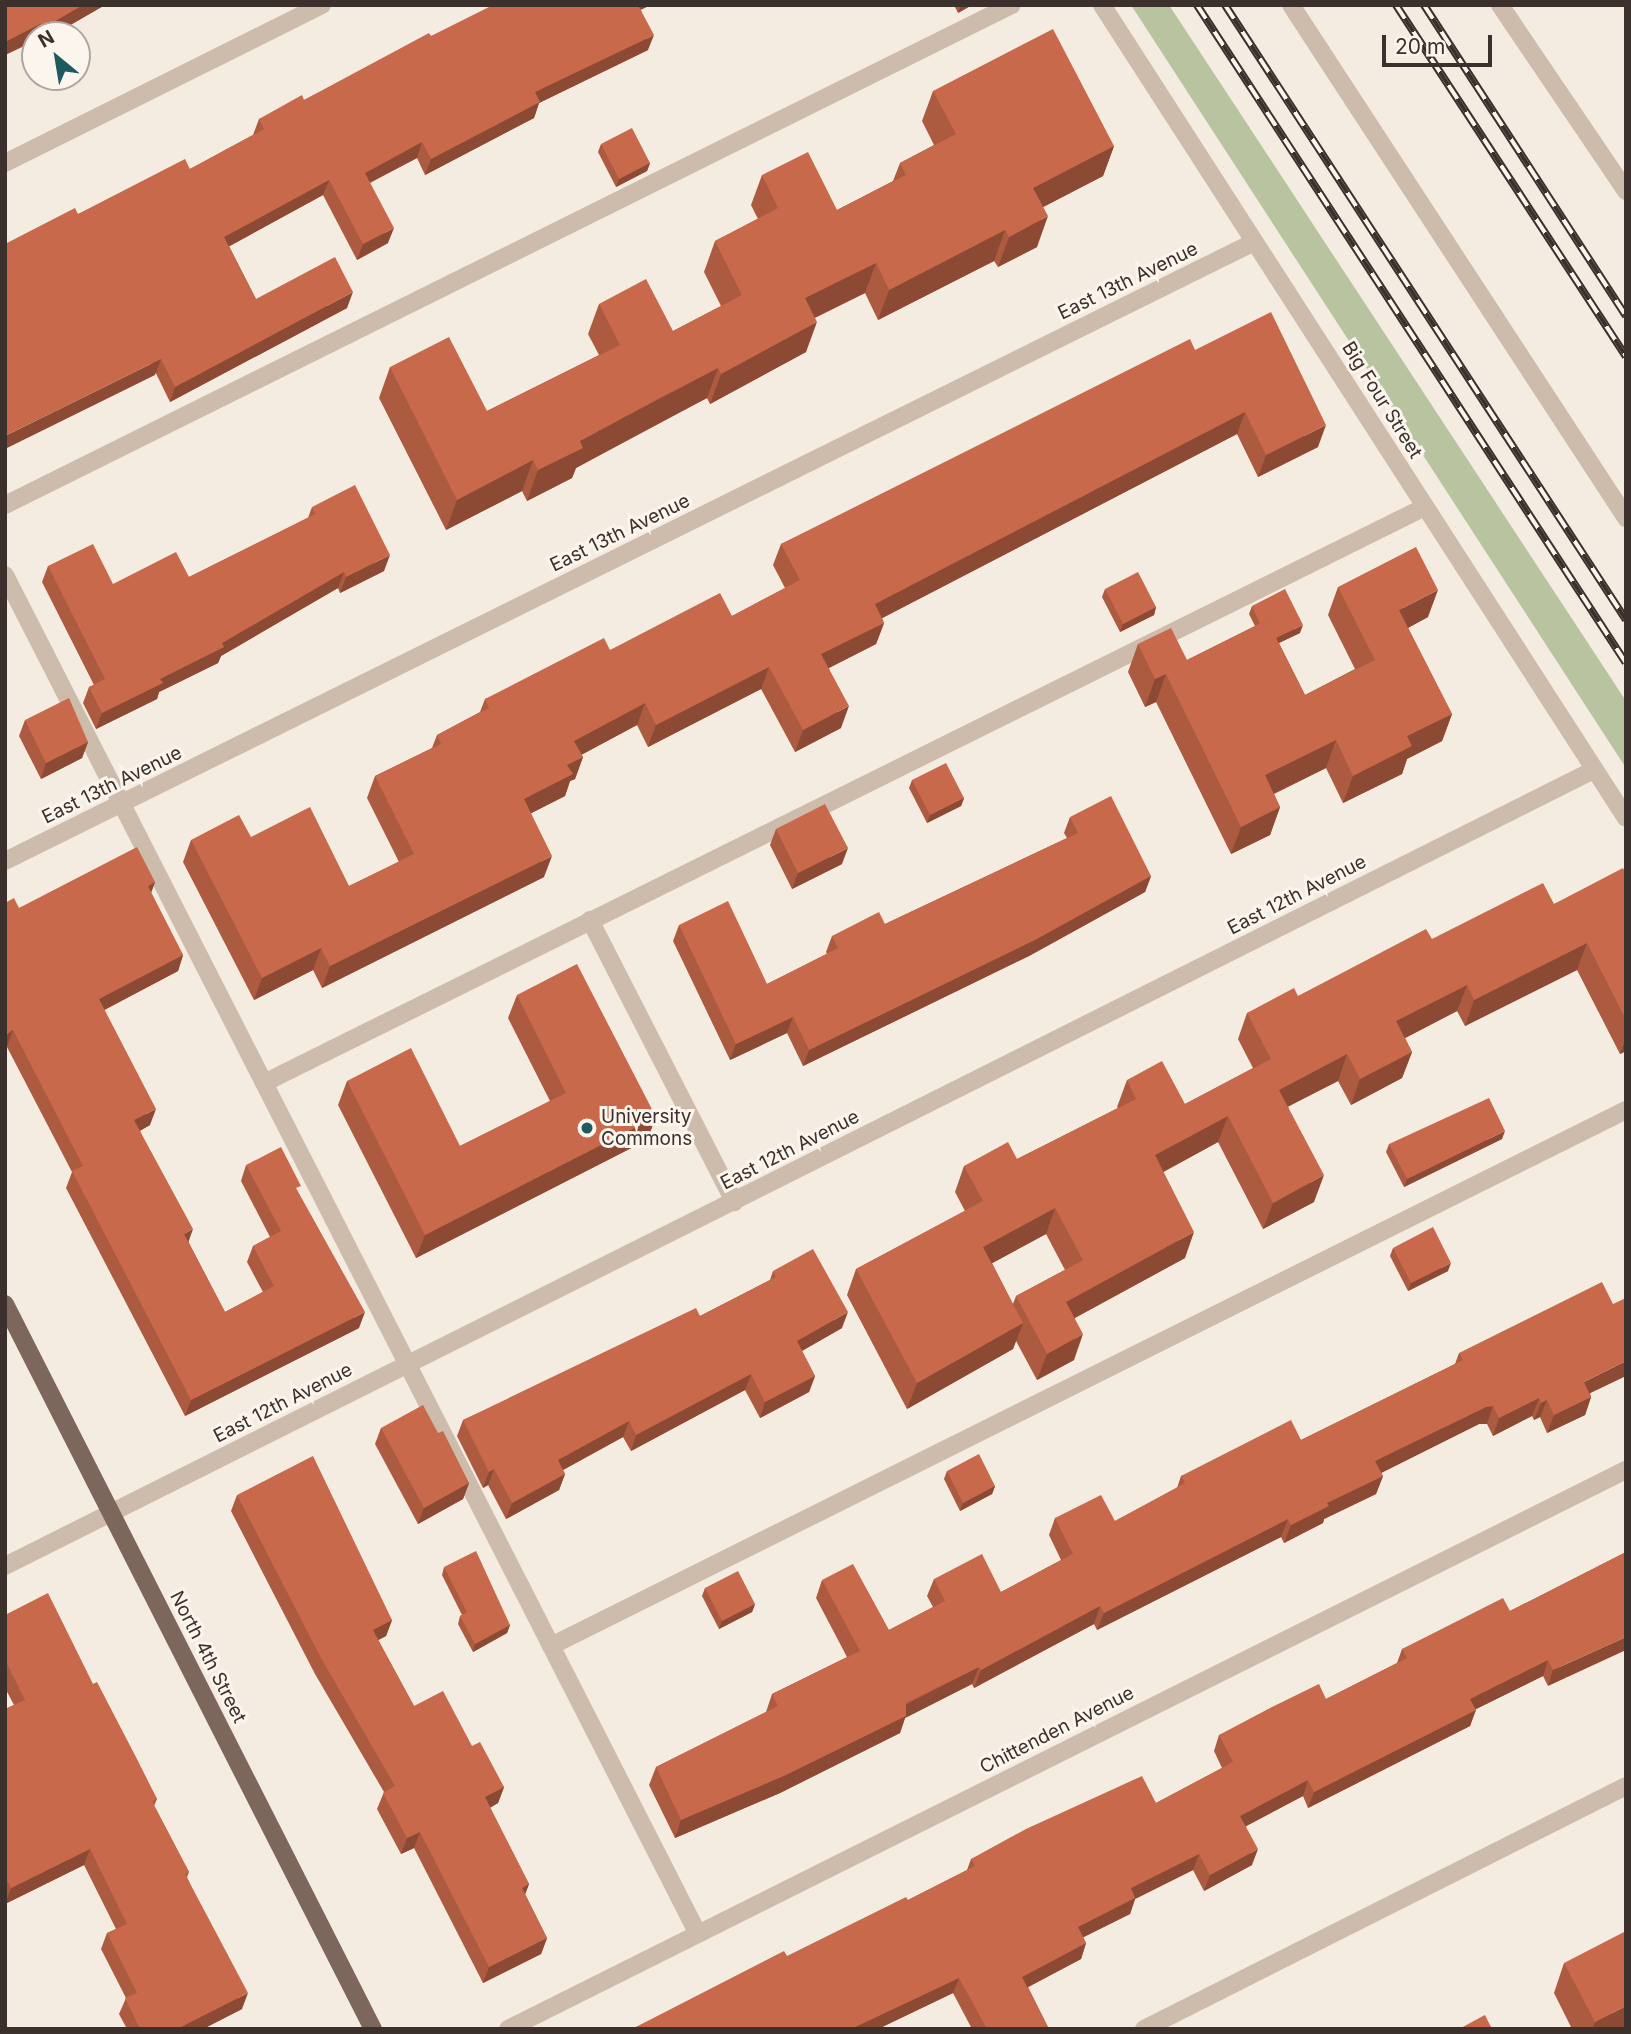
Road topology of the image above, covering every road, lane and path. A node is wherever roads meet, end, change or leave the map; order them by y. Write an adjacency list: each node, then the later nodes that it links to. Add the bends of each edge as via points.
1 (322, 5): 6 (street)
2 (1012, 5): 9 (street)
3 (1102, 5): 8 (street, Big Four Street)
4 (1291, 5): 11 (street)
5 (1500, 5): 7 (street)
6 (5, 163)
7 (1626, 191)
8 (1254, 242): 10 (street, Big Four Street); 14 (street, East 13th Avenue)
9 (5, 505)
10 (1425, 507): 13 (street, Big Four Street); 17 (street)
11 (1626, 518)
12 (5, 575): 14 (street)
13 (1594, 770): 15 (street, Big Four Street); 20 (street, East 12th Avenue)
14 (122, 803): 16 (street, East 13th Avenue); 18 (street)
15 (1626, 818)
16 (5, 861)
17 (590, 920): 18 (street); 20 (street)
18 (264, 1083): 22 (street)
19 (1626, 1110): 26 (street)
20 (734, 1202): 22 (street, East 12th Avenue)
21 (5, 1304): 24 (main road, North 4th Street)
22 (408, 1364): 24 (street, East 12th Avenue); 26 (street)
23 (1626, 1470): 28 (street, Chittenden Avenue)
24 (111, 1513): 25 (street, East 12th Avenue); 29 (main road, North 4th Street)
25 (5, 1566)
26 (551, 1646): 28 (street)
27 (1626, 1786): 31 (street)
28 (698, 1934): 30 (street, Chittenden Avenue)
29 (373, 2029)
30 (508, 2029)
31 (1144, 2029)

